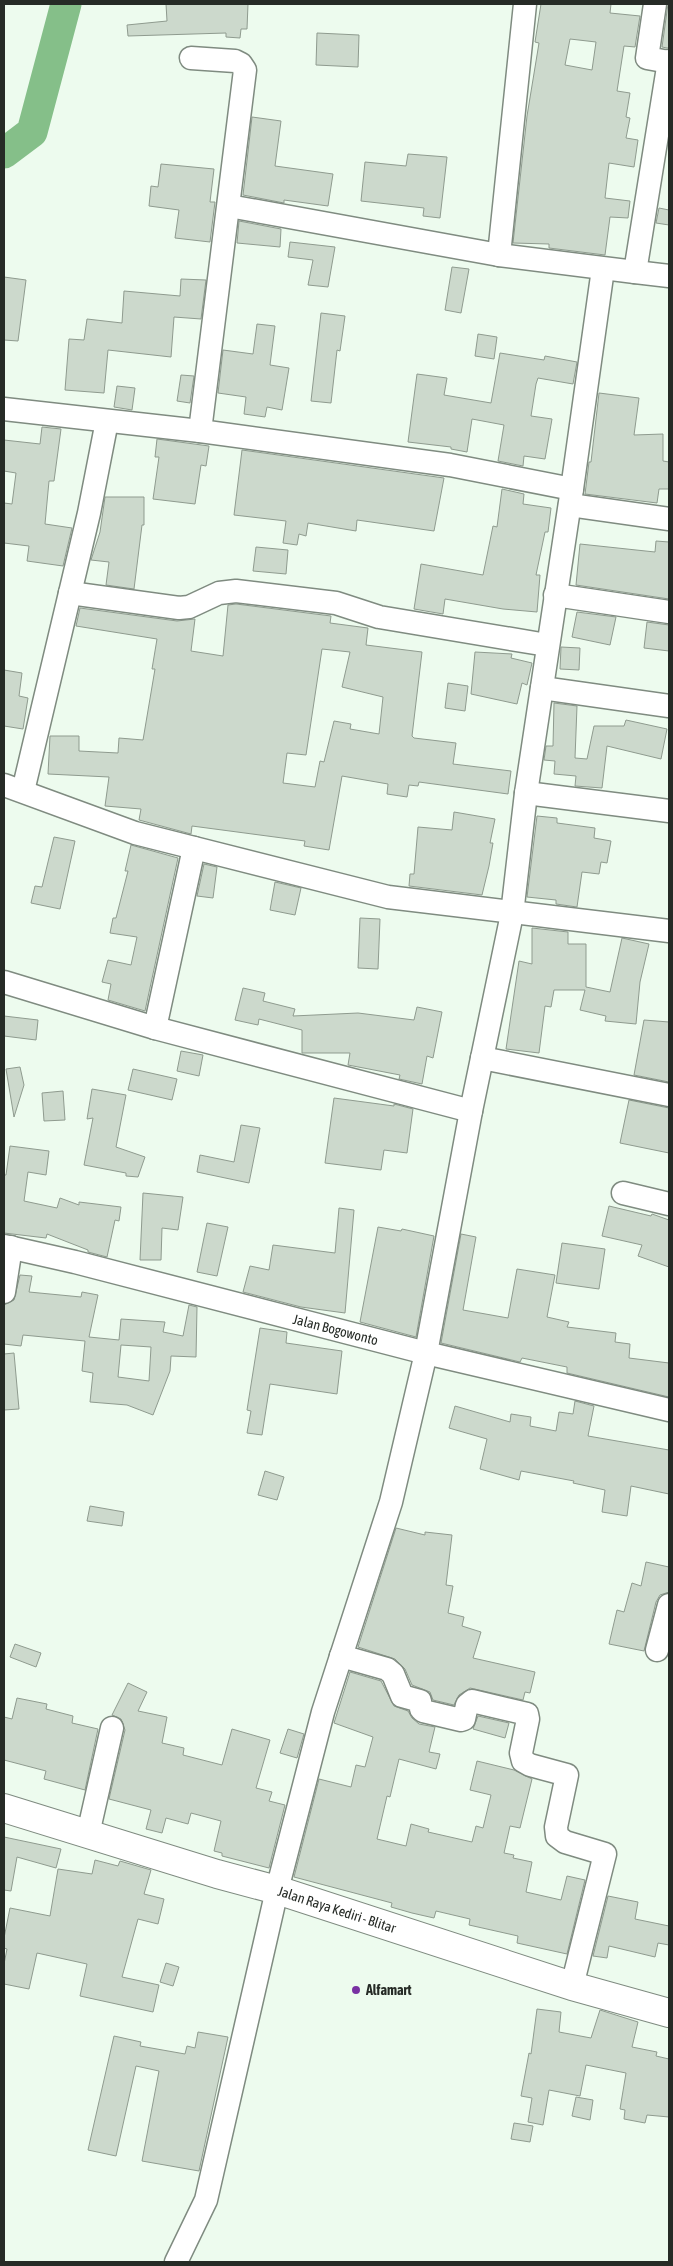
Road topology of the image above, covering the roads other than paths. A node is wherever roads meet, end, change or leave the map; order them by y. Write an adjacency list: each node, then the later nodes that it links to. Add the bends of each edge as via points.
1 (525, 4): 6 (street)
2 (655, 4): 4 (street, via 647,58)
3 (192, 58): 5 (street, via 235,61 244,70)
4 (669, 61): 8 (street)
5 (229, 206): 6 (street); 12 (street)
6 (500, 255): 7 (street)
7 (603, 269): 8 (street); 13 (street)
8 (635, 272): 9 (street)
9 (669, 276)
10 (4, 409): 11 (street)
11 (107, 421): 12 (street); 15 (street)
12 (200, 431): 13 (street, via 450,465)
13 (571, 497): 14 (street); 16 (street)
14 (669, 519)
15 (70, 593): 18 (street, via 189,608 219,593 236,591 336,604 379,618); 21 (street)
16 (555, 595): 17 (street); 18 (street)
17 (669, 612)
18 (547, 645): 19 (street)
19 (542, 688): 20 (street); 22 (street)
20 (669, 706)
21 (13, 788): 24 (street, via 136,833)
22 (526, 793): 23 (street); 25 (street)
23 (669, 811)
24 (194, 848): 25 (street, via 388,897); 28 (street)
25 (512, 914): 26 (street); 29 (street)
26 (669, 931)
27 (4, 982): 28 (street)
28 (154, 1028): 31 (street)
29 (482, 1058): 30 (street); 31 (street)
30 (669, 1094)
31 (472, 1111): 36 (street)
32 (623, 1193): 33 (street)
33 (669, 1204)
34 (7, 1246): 35 (street); 36 (street, Jalan Bogowonto)
35 (4, 1292)
36 (426, 1353): 37 (street, Jalan Bogowonto); 40 (street, via 391,1502)
37 (669, 1410)
38 (669, 1605): 39 (street)
39 (657, 1650)
40 (342, 1656): 44 (street, via 323,1712); 45 (street, via 387,1669 393,1674 402,1696 420,1701 424,1711 461,1720 472,1701 527,1714 521,1753 524,1761 567,1775 557,1836 565,1842 605,1854)
41 (112, 1728): 43 (street)
42 (4, 1808): 43 (main road, Jalan Raya Kediri - Blitar)
43 (88, 1834): 44 (main road, Jalan Raya Kediri - Blitar)
44 (277, 1890): 45 (main road, Jalan Raya Kediri - Blitar); 47 (street, via 206,2200)
45 (572, 1986): 46 (main road, Jalan Raya Kediri - Blitar)
46 (669, 2013)
47 (176, 2262)

